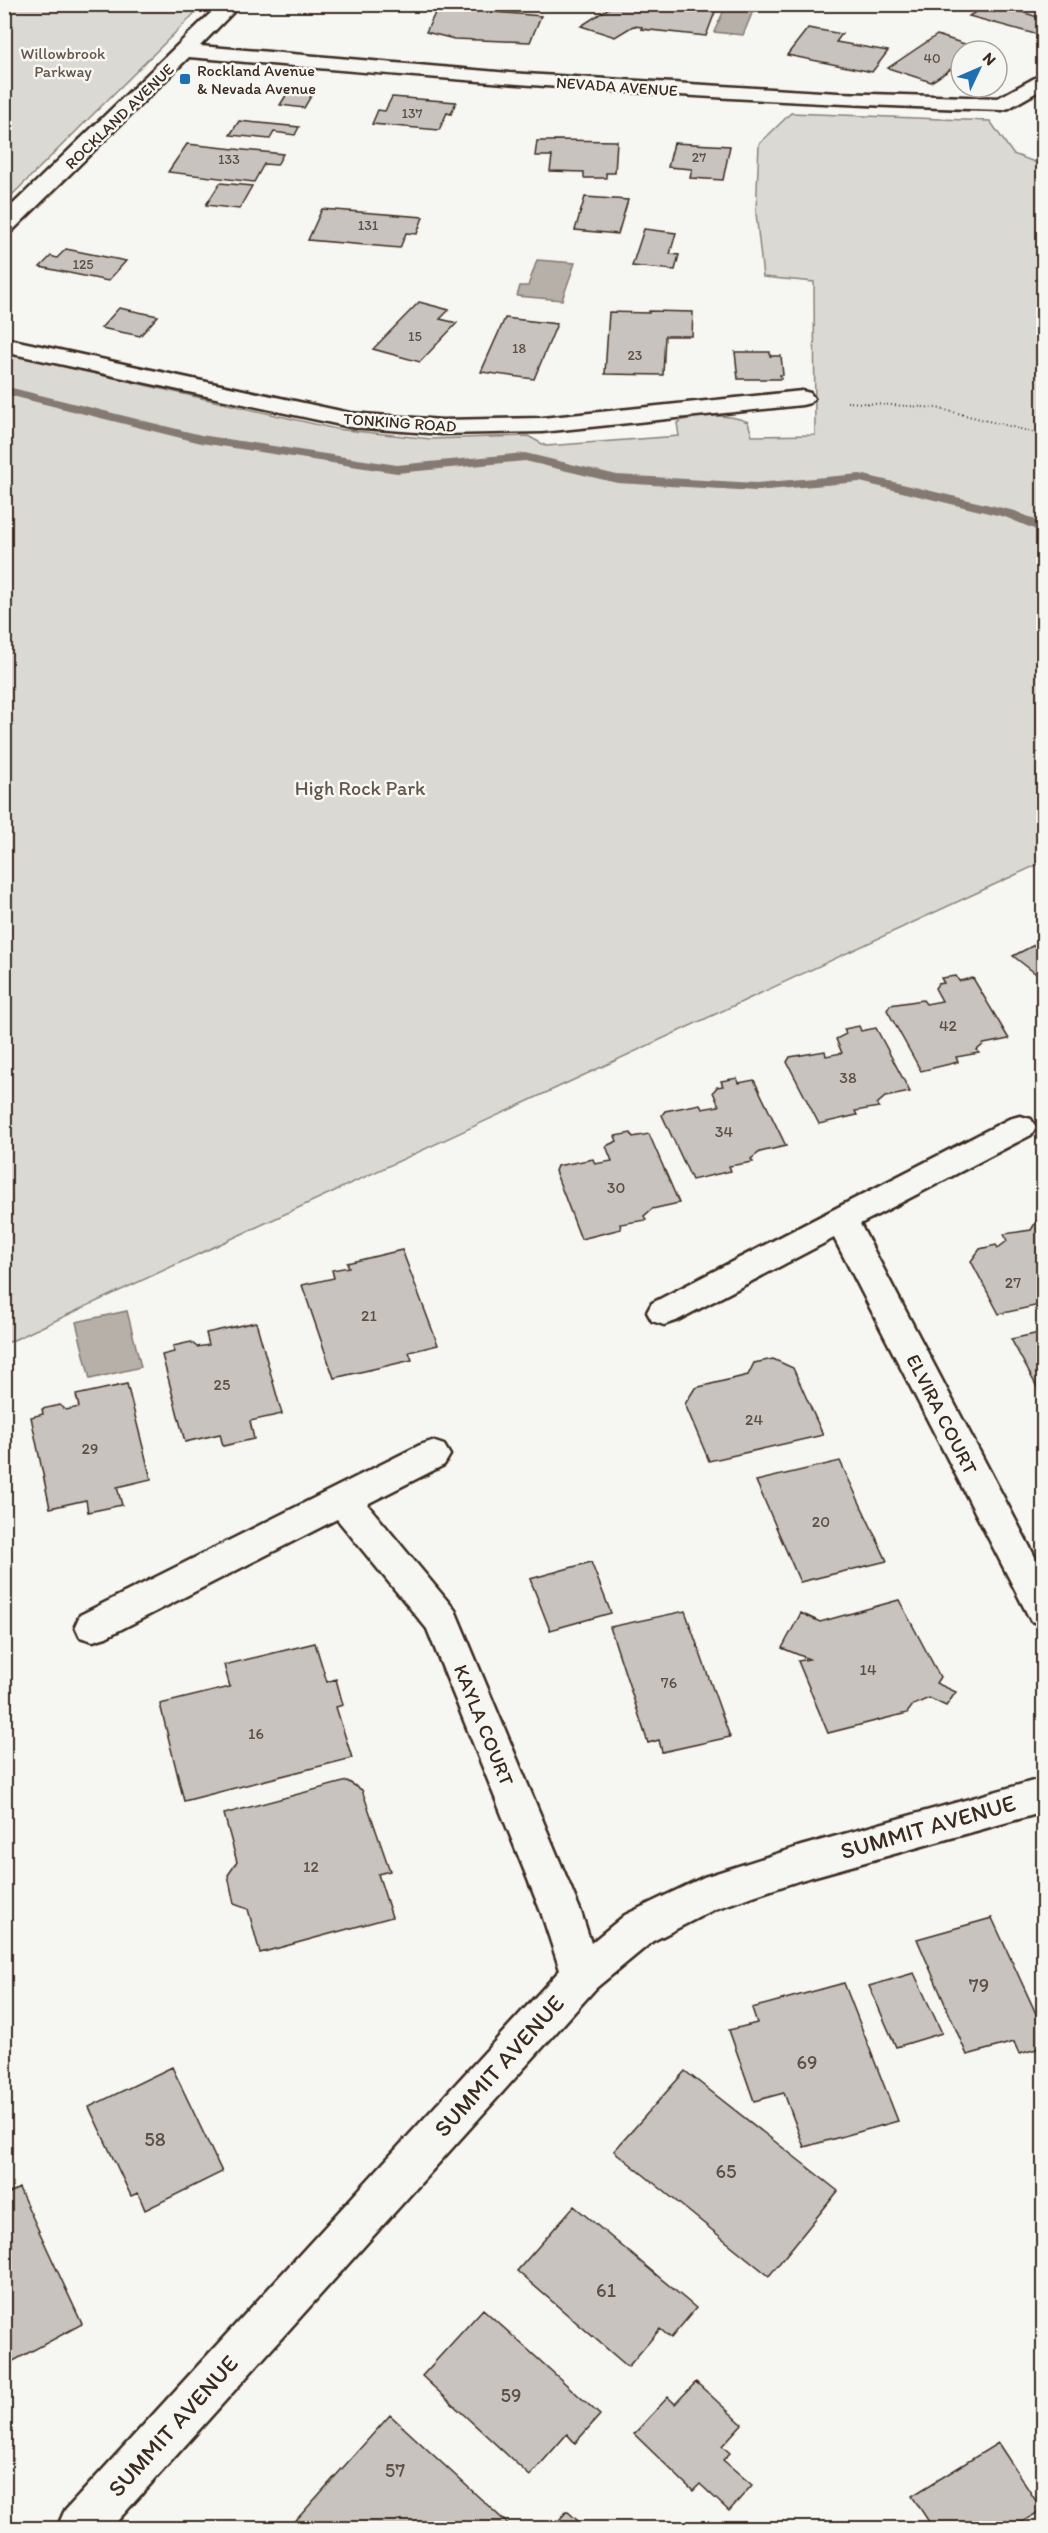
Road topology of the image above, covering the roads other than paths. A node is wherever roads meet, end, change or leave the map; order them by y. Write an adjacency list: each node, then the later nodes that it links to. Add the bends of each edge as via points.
1 (232, 4): 2 (street, ROCKLAND AVENUE)
2 (185, 51): 3 (street, NEVADA AVENUE, via 509,79 838,99 1002,104); 4 (street, ROCKLAND AVENUE)
3 (1044, 79)
4 (4, 226)
5 (4, 345): 6 (street, TONKING ROAD, via 350,420 430,426 542,425)
6 (802, 398)
7 (1020, 1126): 8 (street)
8 (841, 1219): 9 (street); 12 (street, ELVIRA COURT)
9 (664, 1312)
10 (432, 1455): 11 (street)
11 (342, 1500): 13 (street); 15 (street, KAYLA COURT, via 442,1622 561,1912)
12 (1044, 1610)
13 (93, 1626)
14 (1044, 1795): 15 (street, SUMMIT AVENUE, via 801,1863 704,1895 639,1928)
15 (582, 1975): 16 (street, SUMMIT AVENUE)
16 (80, 2529)

